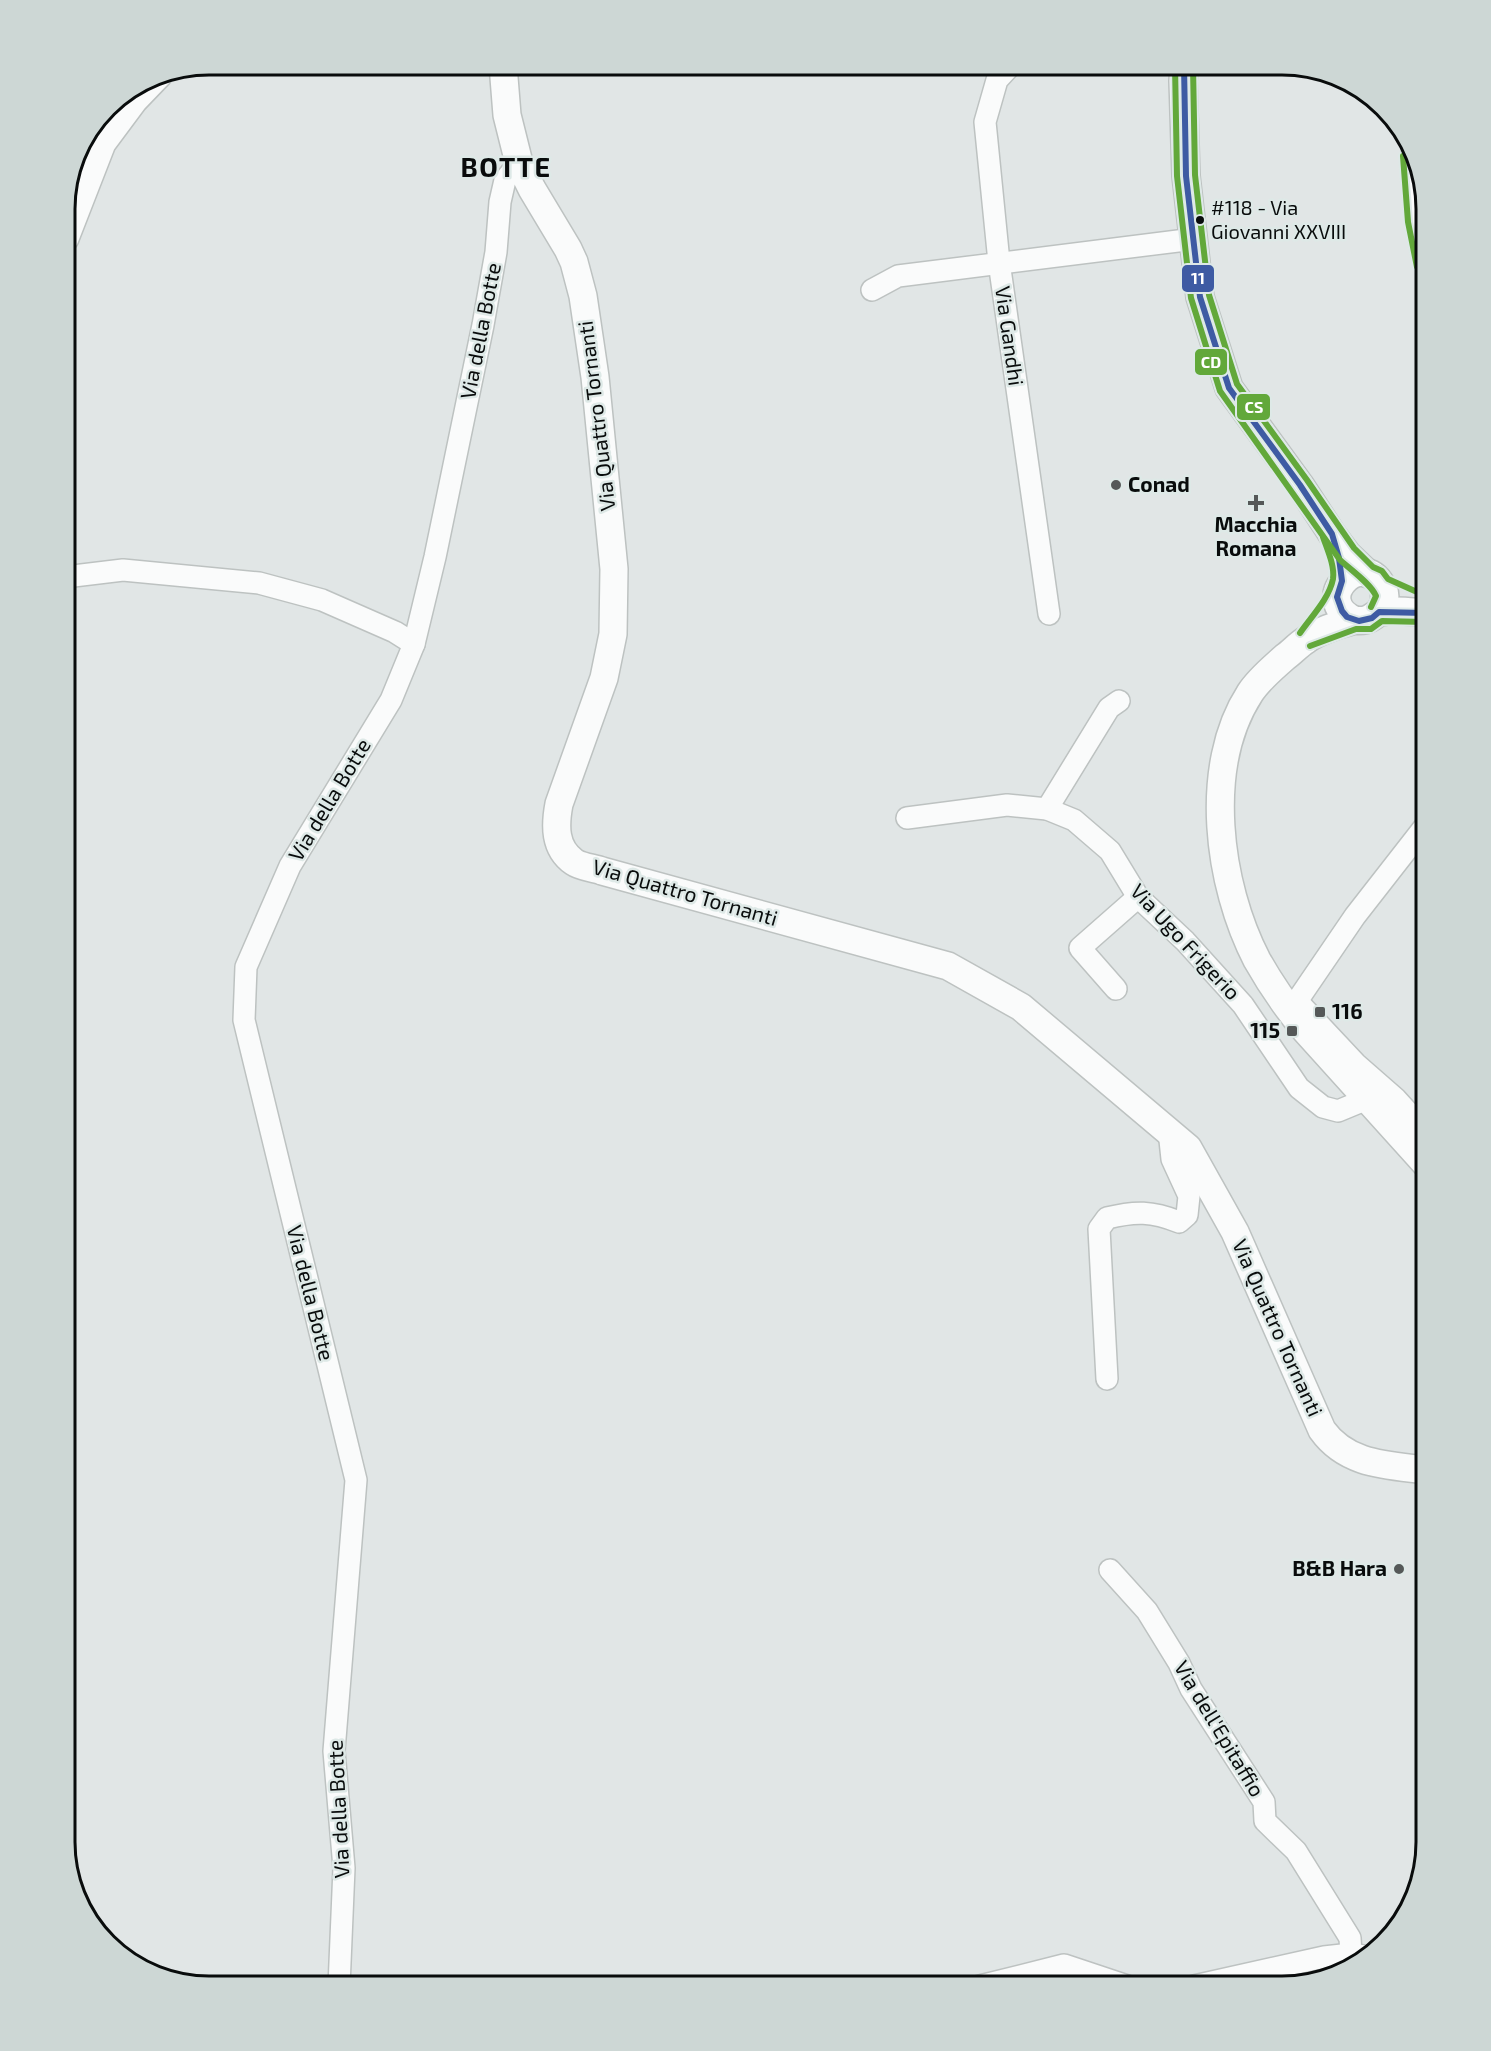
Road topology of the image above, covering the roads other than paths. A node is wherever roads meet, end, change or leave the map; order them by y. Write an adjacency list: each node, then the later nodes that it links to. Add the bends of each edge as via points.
1 (504, 75): 5 (main road, Via Quattro Tornanti, via 507,115)
2 (1002, 75): 8 (street, Via Gandhi, via 985,122)
3 (1184, 75): 7 (main road, via 1186,176)
4 (138, 95): 6 (main road, via 102,143)
5 (519, 163): 17 (street, Via della Botte, via 505,180 500,202 483,325); 27 (main road, Via Quattro Tornanti, via 568,249 583,296 614,569 613,634 604,678 558,812 557,838 563,849 575,862 602,871 948,966 1021,1007)
6 (75, 212)
7 (1194, 239): 8 (street); 11 (main road, via 1200,297 1229,388 1347,554)
8 (999, 262): 9 (street, via 898,276); 13 (street, Via Gandhi)
9 (872, 290)
10 (75, 576): 17 (street, via 123,570 259,583 322,600)
11 (1357, 585): 12 (main road); 15 (main road, via 1384,599); 15 (main road, via 1342,611); 16 (main road)
12 (1416, 603)
13 (1049, 614)
14 (1416, 614): 15 (main road)
15 (1367, 616): 16 (main road)
16 (1307, 638): 24 (main road, via 1268,673 1241,709 1226,750 1221,819 1234,900 1257,959)
17 (414, 644): 34 (street, Via della Botte, via 391,700 290,866 246,966 244,1020 356,1480 334,1751 344,1868)
18 (1119, 701): 19 (street, via 1109,708)
19 (1047, 809): 20 (street, Via Ugo Frigerio, via 1007,805); 22 (street, Via Ugo Frigerio, via 1074,820 1110,851)
20 (907, 818)
21 (1416, 838): 24 (street)
22 (1138, 897): 23 (street, via 1080,948); 25 (street, Via Ugo Frigerio, via 1185,941 1243,1005 1299,1088 1323,1107 1338,1111)
23 (1116, 989)
24 (1292, 1005): 25 (main road); 26 (street)
25 (1367, 1099): 28 (main road)
26 (1416, 1121)
27 (1169, 1131): 29 (street, via 1172,1159 1189,1196 1187,1215 1179,1222 1158,1213 1128,1212 1107,1218 1099,1229); 30 (main road, Via Quattro Tornanti, via 1188,1148 1235,1232 1330,1441 1359,1458)
28 (1416, 1153)
29 (1107, 1379)
30 (1416, 1469)
31 (1110, 1570): 32 (street, Via dell'Epitaffio, via 1147,1611 1191,1689 1264,1802 1265,1821 1296,1851)
32 (1357, 1953)
33 (1353, 1955): 37 (street, Via dell'Epitaffio, via 1324,1957)
34 (339, 1976)
35 (1020, 1976): 36 (street, via 1064,1965)
36 (1097, 1976)
37 (1239, 1976)

